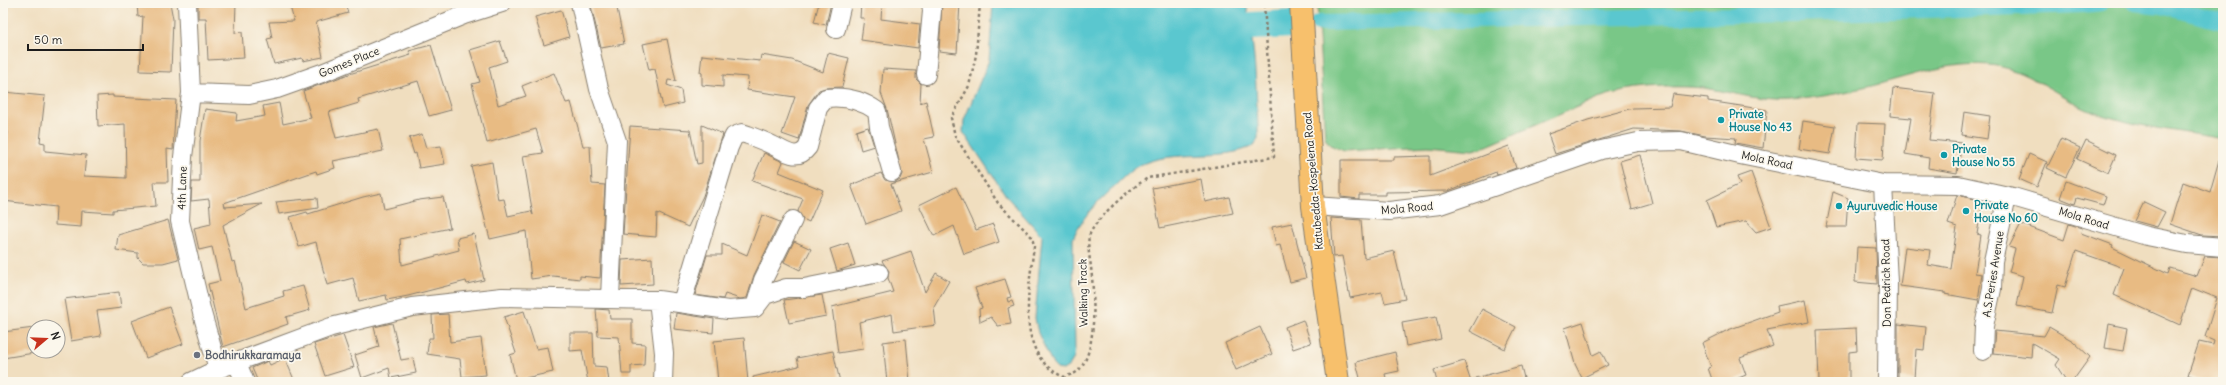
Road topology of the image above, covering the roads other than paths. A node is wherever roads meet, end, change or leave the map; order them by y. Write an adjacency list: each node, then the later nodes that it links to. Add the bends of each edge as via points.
1 (188, 3): 9 (street, 4th Lane)
2 (502, 3): 9 (street, Gomes Place, via 464,15 277,89 249,94)
3 (580, 3): 17 (street, via 599,89 617,142)
4 (842, 3): 7 (street)
5 (931, 3): 8 (street)
6 (1301, 3): 13 (main road, Katubedda-Kospelena Road)
7 (836, 29)
8 (926, 75)
9 (191, 93): 23 (street, 4th Lane, via 183,157 180,221)
10 (892, 172): 19 (street, via 877,111 868,104 840,97 826,98 818,108 808,147 796,155 788,154 748,134 734,136)
11 (1883, 184): 12 (street, Mola Road, via 1958,185); 13 (street, Mola Road, via 1680,141 1638,142 1601,150 1440,205 1389,211); 28 (street, Don Pedrick Road, via 1888,282)
12 (2007, 197): 15 (street, Mola Road, via 2147,236); 21 (street, A.S.Peries Avenue, via 1993,261 1992,290 1984,326)
13 (1313, 206): 27 (main road, Katubedda-Kospelena Road)
14 (793, 220): 20 (street, via 762,280)
15 (2223, 248)
16 (879, 273): 20 (street, via 804,288 786,288 765,295)
17 (610, 298): 18 (street); 22 (street, via 502,297 412,307 331,327)
18 (658, 300): 19 (street); 26 (street, via 664,353)
19 (682, 302): 20 (street, via 728,310)
20 (755, 308)
21 (1984, 351)
22 (237, 362): 23 (street); 25 (street)
23 (218, 370): 24 (street)
24 (191, 382)
25 (245, 382)
26 (663, 382)
27 (1338, 382)
28 (1887, 382)

